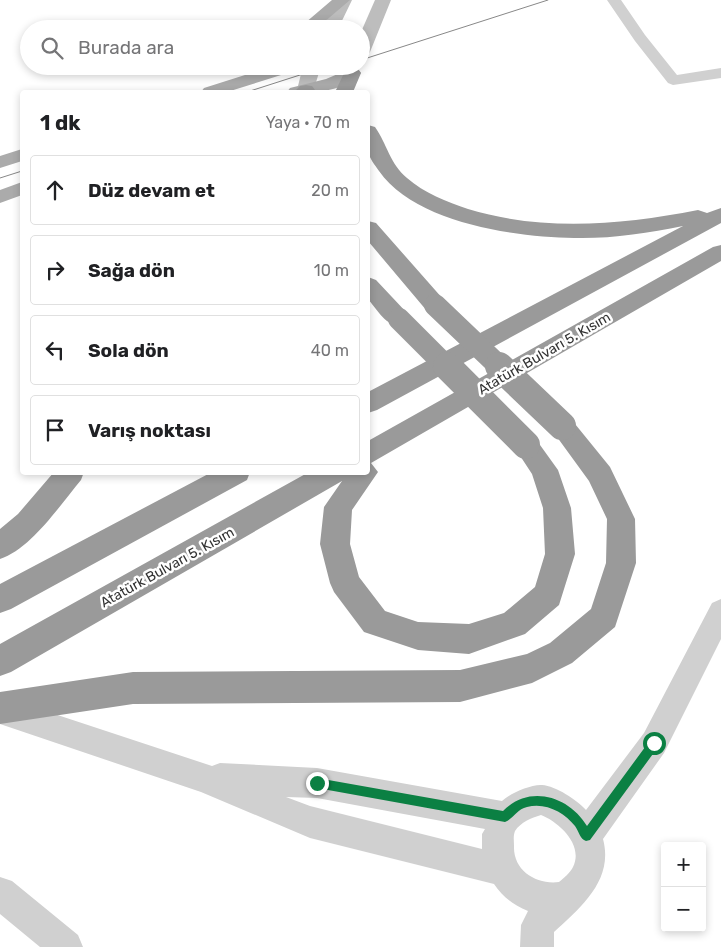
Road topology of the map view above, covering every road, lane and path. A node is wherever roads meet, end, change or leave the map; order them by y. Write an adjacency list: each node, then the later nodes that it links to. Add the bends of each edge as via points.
1 (343, 0): 4 (main road); 5 (street)
2 (384, 0): 6 (street)
3 (614, 0): 7 (street, via 673,80)
4 (317, 20)
5 (334, 20)
6 (370, 32)
7 (721, 73)
8 (238, 75): 14 (main road)
9 (263, 75): 15 (main road)
10 (309, 75): 16 (street)
11 (344, 75): 17 (main road)
12 (351, 75): 18 (highway)
13 (354, 75): 19 (highway)
14 (216, 90)
15 (217, 90)
16 (304, 90)
17 (309, 90)
18 (345, 90)
19 (358, 90)
20 (370, 136): 25 (highway, via 378,155 400,182 432,203 470,217 516,227 562,232 606,231 668,223)
21 (20, 156): 22 (main road)
22 (0, 162)
23 (20, 189): 24 (main road)
24 (0, 197)
25 (721, 210)
26 (721, 214): 30 (highway)
27 (370, 230): 42 (highway, bridge, via 435,305 562,426 600,475 621,518 621,563 604,616 561,652 532,668 460,686 133,688)
28 (721, 252): 31 (highway, Atatürk Bulvarı 5. Kısım)
29 (370, 287): 37 (highway, bridge, via 526,445 544,470 557,508 560,554 548,595 514,624 470,639 418,636 375,622 344,583 335,544 338,507)
30 (370, 402)
31 (407, 431): 32 (highway, Atatürk Bulvarı 5. Kısım); 33 (highway)
32 (370, 453)
33 (370, 466)
34 (68, 475): 38 (highway, via 28,522)
35 (231, 475): 39 (highway)
36 (329, 475): 41 (highway, Atatürk Bulvarı 5. Kısım)
37 (362, 475)
38 (0, 547)
39 (0, 599)
40 (721, 611): 45 (street, via 654,743)
41 (0, 661)
42 (0, 709): 43 (street)
43 (201, 777): 44 (street, via 317,783); 46 (street, via 310,822)
44 (505, 817): 45 (street, via 526,802 541,800 568,811); 46 (street, via 496,842)
45 (586, 836): 48 (street, via 589,870 582,884)
46 (503, 870): 48 (street, via 513,884 534,897 556,900)
47 (0, 893): 49 (street)
48 (570, 895): 50 (street, via 538,925)
49 (66, 947)
50 (537, 947)

